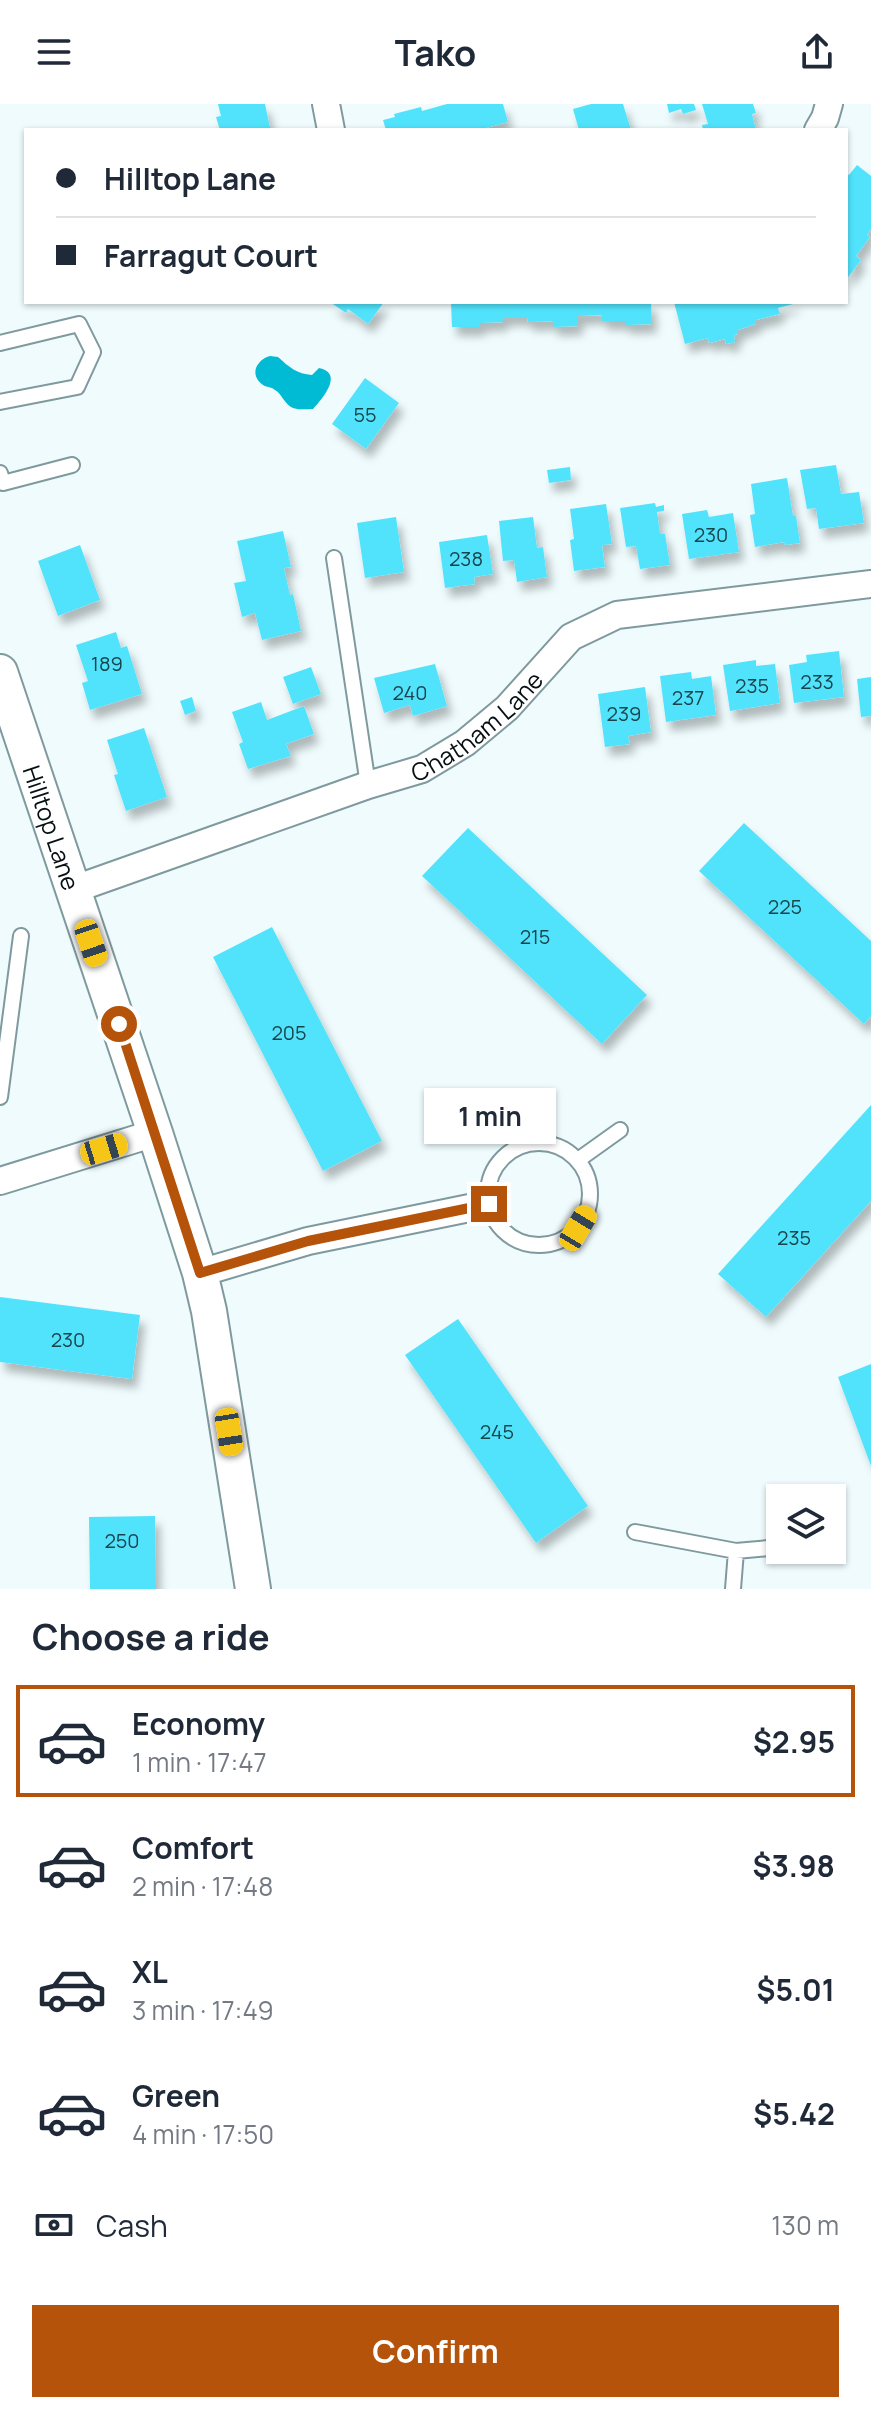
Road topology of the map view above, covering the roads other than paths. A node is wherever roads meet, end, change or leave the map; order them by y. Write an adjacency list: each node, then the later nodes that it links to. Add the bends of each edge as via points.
1 (326, 104): 3 (street)
2 (829, 104): 4 (street)
3 (331, 128)
4 (819, 128)
5 (0, 343): 6 (lane, via 79,324 93,352 77,387)
6 (0, 402)
7 (72, 465): 8 (lane)
8 (1, 480)
9 (334, 558): 12 (lane)
10 (871, 584): 12 (street, Chatham Lane, via 617,615 571,637 507,708 465,743 422,769)
11 (0, 672): 13 (street, Hilltop Lane, via 16,736)
12 (368, 785): 13 (street, Chatham Lane)
13 (72, 890): 17 (street, Hilltop Lane)
14 (21, 936): 15 (lane)
15 (0, 1097)
16 (620, 1130): 18 (lane)
17 (155, 1133): 19 (street); 21 (street, Hilltop Lane)
18 (578, 1160): 20 (lane, via 556,1145 537,1142 517,1148 501,1159 491,1177); 20 (lane, via 591,1191 588,1211 562,1240 522,1242 505,1232)
19 (0, 1181)
20 (489, 1204): 21 (street, via 308,1241)
21 (200, 1273): 25 (street, Hilltop Lane)
22 (635, 1532): 24 (lane)
23 (766, 1548): 24 (lane)
24 (736, 1551): 26 (lane)
25 (253, 1589)
26 (733, 1589)

